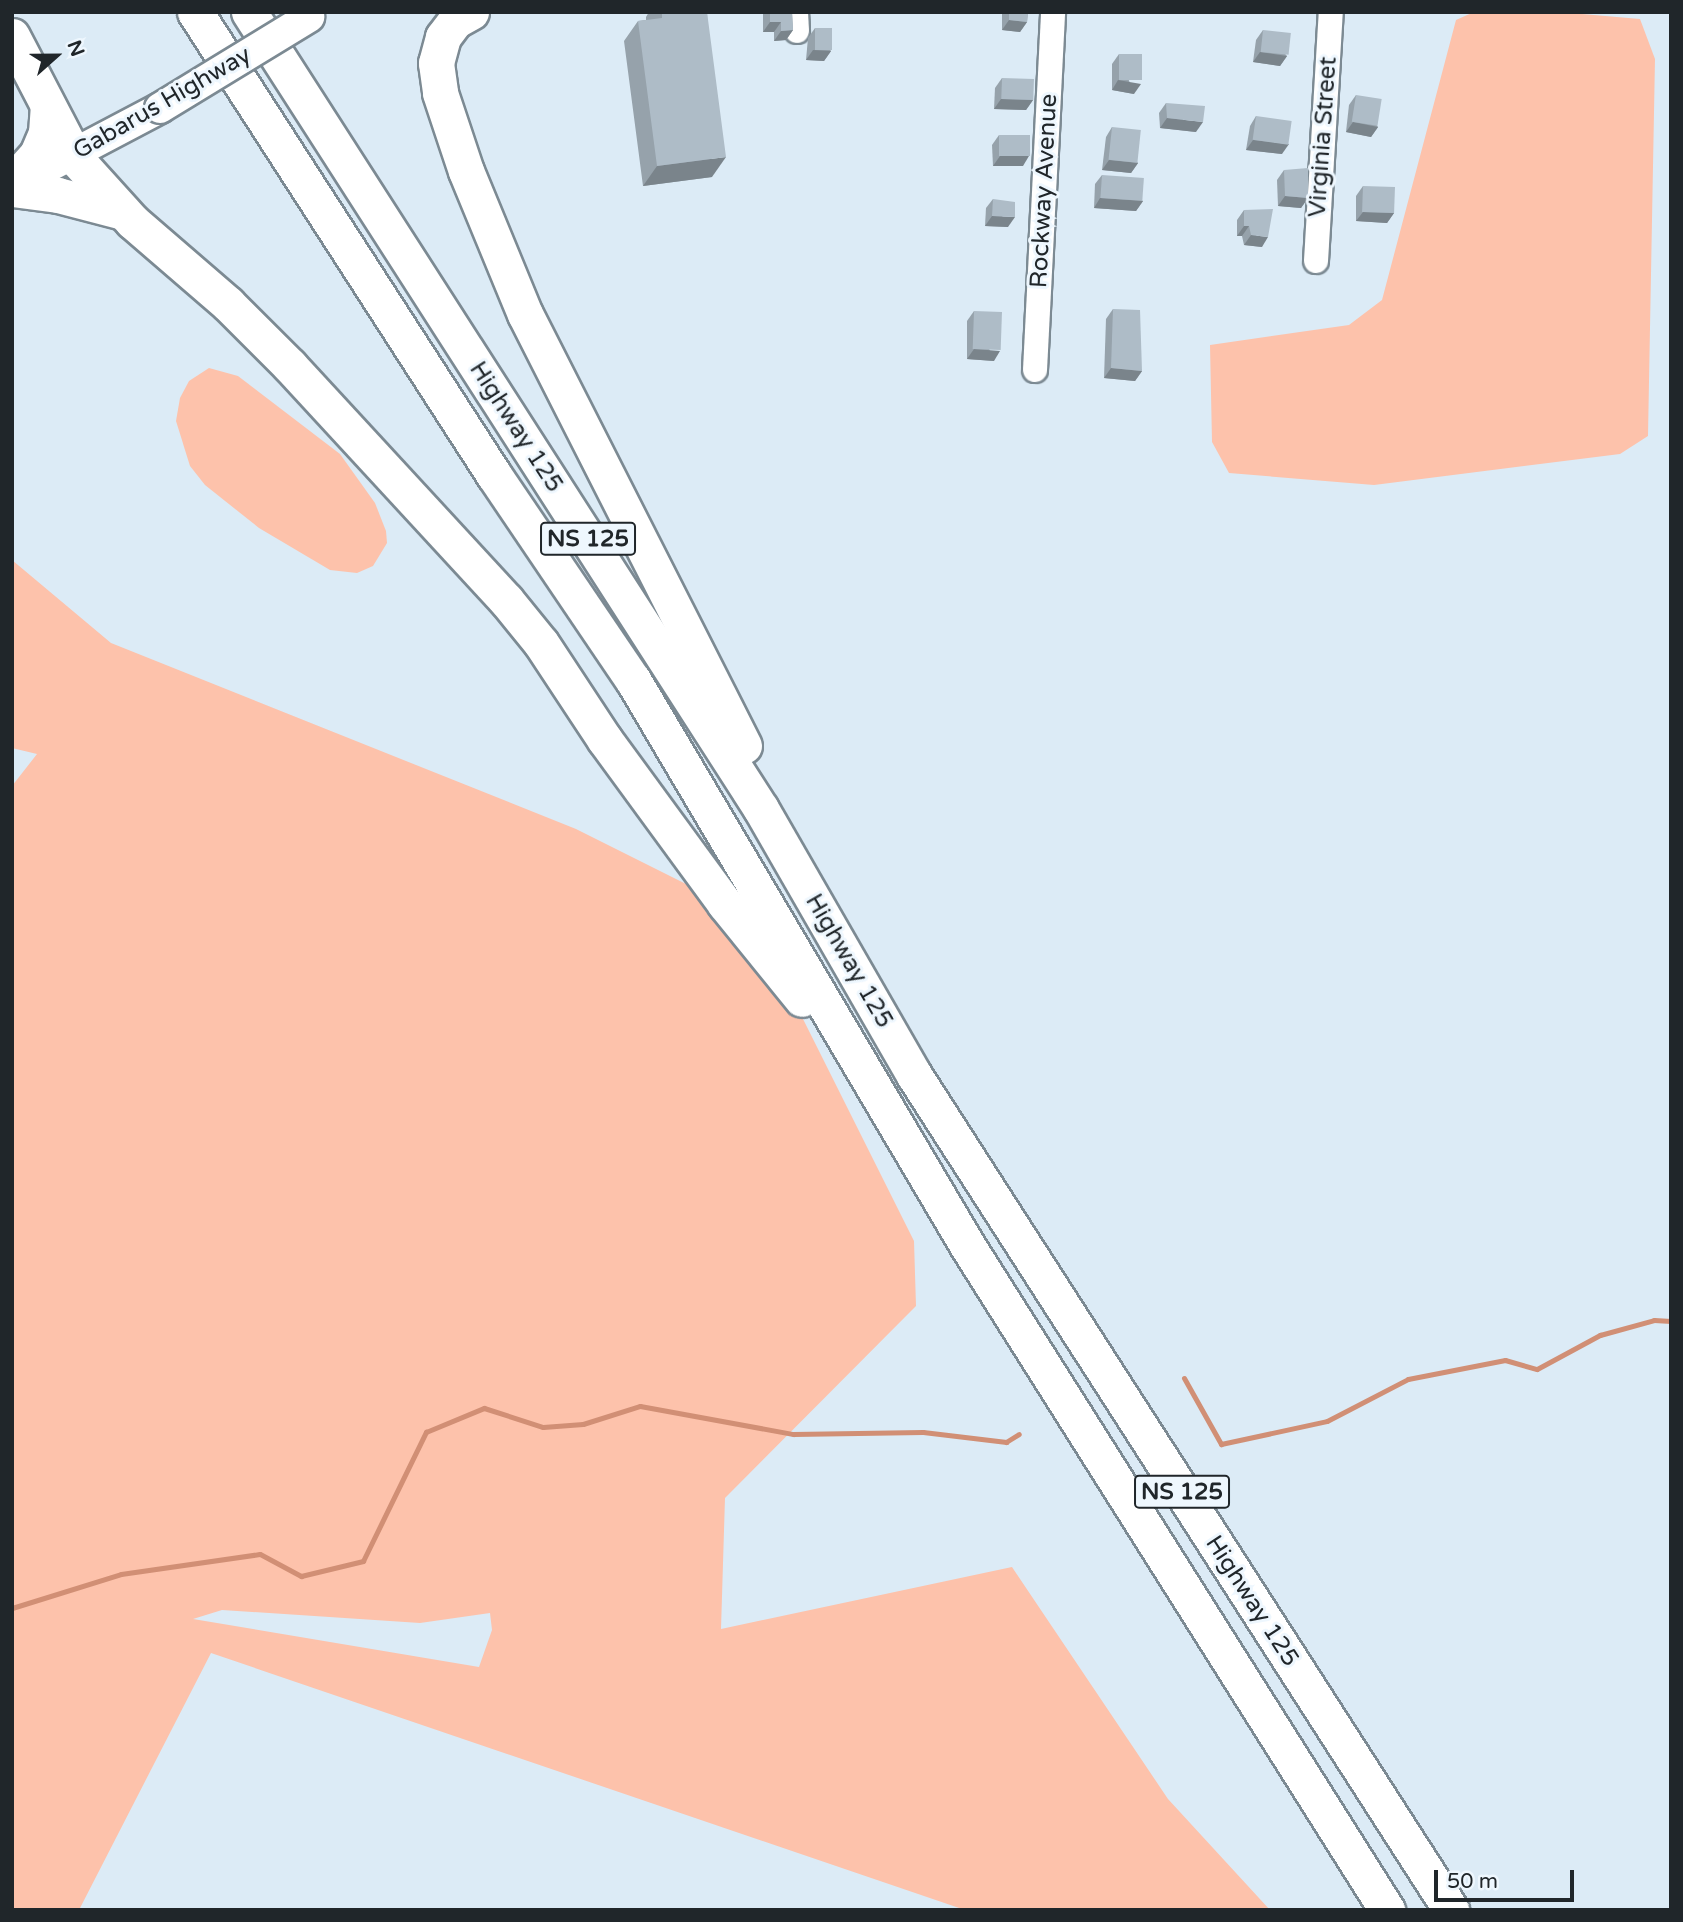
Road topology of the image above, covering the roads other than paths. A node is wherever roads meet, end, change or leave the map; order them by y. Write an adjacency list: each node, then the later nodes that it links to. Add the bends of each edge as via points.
1 (195, 12): 15 (highway, Highway 125 / NS 125, via 494,475 633,680)
2 (249, 12): 14 (highway, Highway 125 / NS 125, via 761,809)
3 (471, 12): 14 (highway, via 443,37 437,51 437,78 502,263)
4 (1053, 12): 13 (street, Rockway Avenue)
5 (1331, 12): 12 (street, Virginia Street)
6 (314, 14): 9 (main road, Gabarus Highway, bridge, via 160,108)
7 (12, 36): 8 (highway)
8 (48, 107): 9 (highway); 10 (highway, via 46,133 37,154)
9 (73, 154): 10 (main road, Gabarus Highway); 11 (highway)
10 (12, 186): 11 (highway)
11 (123, 212): 15 (highway, via 290,366 506,600 725,904)
12 (1316, 261)
13 (1035, 370)
14 (914, 1075): 19 (highway, Highway 125 / NS 125)
15 (879, 1094): 16 (highway, Highway 125 / NS 125, via 967,1245)
16 (1340, 1835): 17 (highway); 18 (highway, Highway 125 / NS 125)
17 (1375, 1910)
18 (1387, 1910)
19 (1451, 1910)

